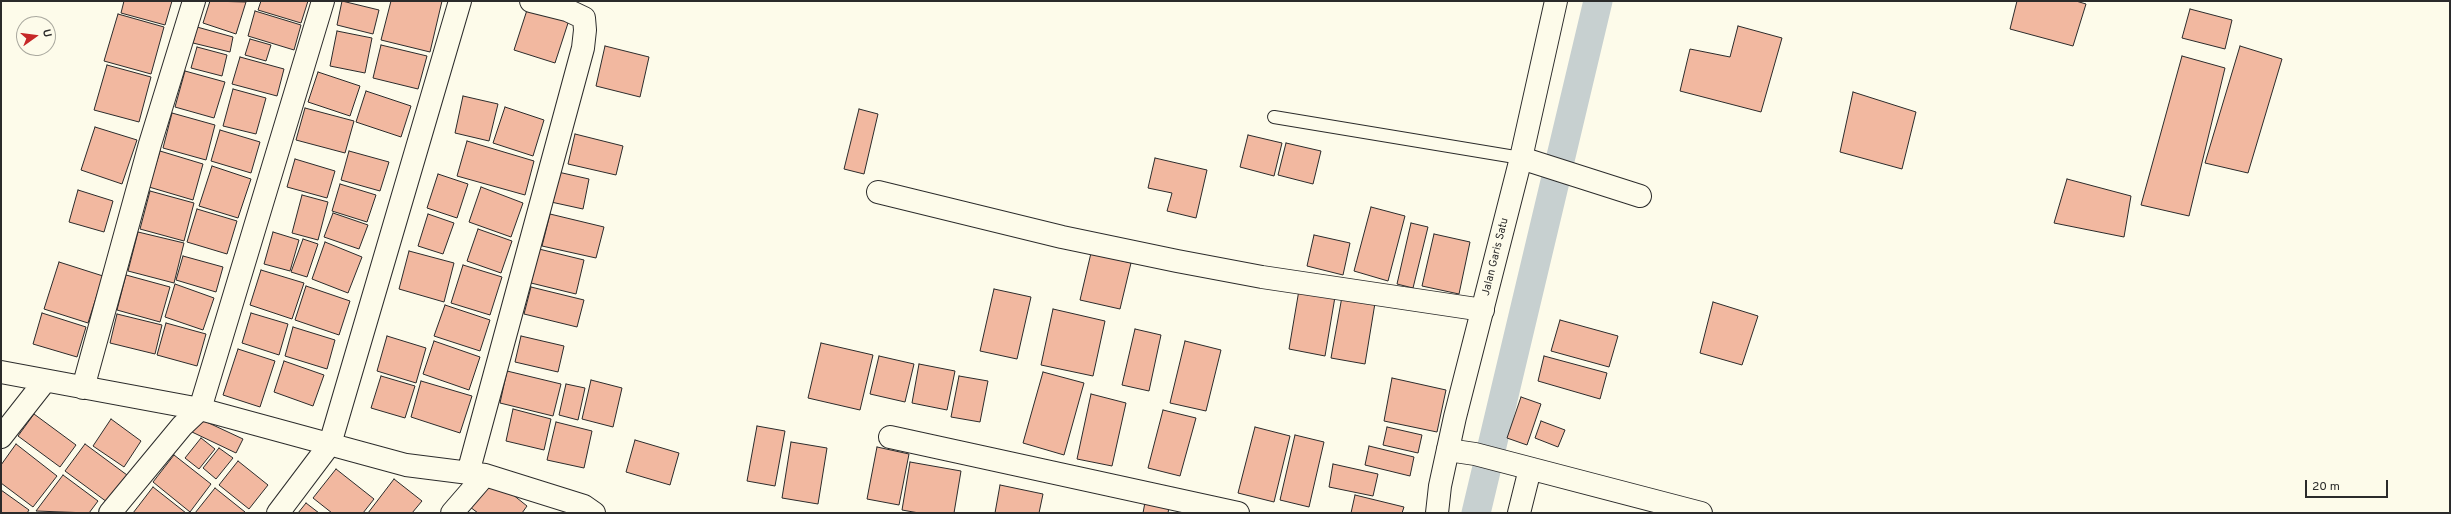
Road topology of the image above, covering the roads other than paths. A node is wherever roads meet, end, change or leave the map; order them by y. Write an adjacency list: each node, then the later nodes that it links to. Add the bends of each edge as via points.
1 (194, 1): 13 (street, via 150,144)
2 (323, 1): 14 (street)
3 (460, 1): 17 (street)
4 (531, 1): 20 (street, via 567,10 584,18 583,48)
5 (1556, 1): 7 (street, Jalan Garis Satu)
6 (1274, 117): 7 (lane)
7 (1521, 158): 9 (street); 10 (street, Jalan Garis Satu)
8 (878, 192): 10 (street, via 1177,262)
9 (1640, 196)
10 (1483, 310): 18 (street, Jalan Garis Satu)
11 (1, 372): 12 (street)
12 (45, 381): 13 (street); 15 (street)
13 (83, 388): 14 (street)
14 (200, 409): 17 (street); 21 (street, via 182,426)
15 (1, 436)
16 (890, 437): 25 (street)
17 (330, 444): 20 (street, via 406,465 443,472); 22 (street)
18 (1448, 450): 19 (street, via 1475,454); 26 (street, Jalan Garis Satu)
19 (1530, 469): 27 (street); 28 (street)
20 (477, 474): 23 (street); 24 (street, via 584,506)
21 (110, 513)
22 (278, 513)
23 (452, 513)
24 (594, 513)
25 (1238, 513)
26 (1437, 513)
27 (1519, 513)
28 (1701, 513)

